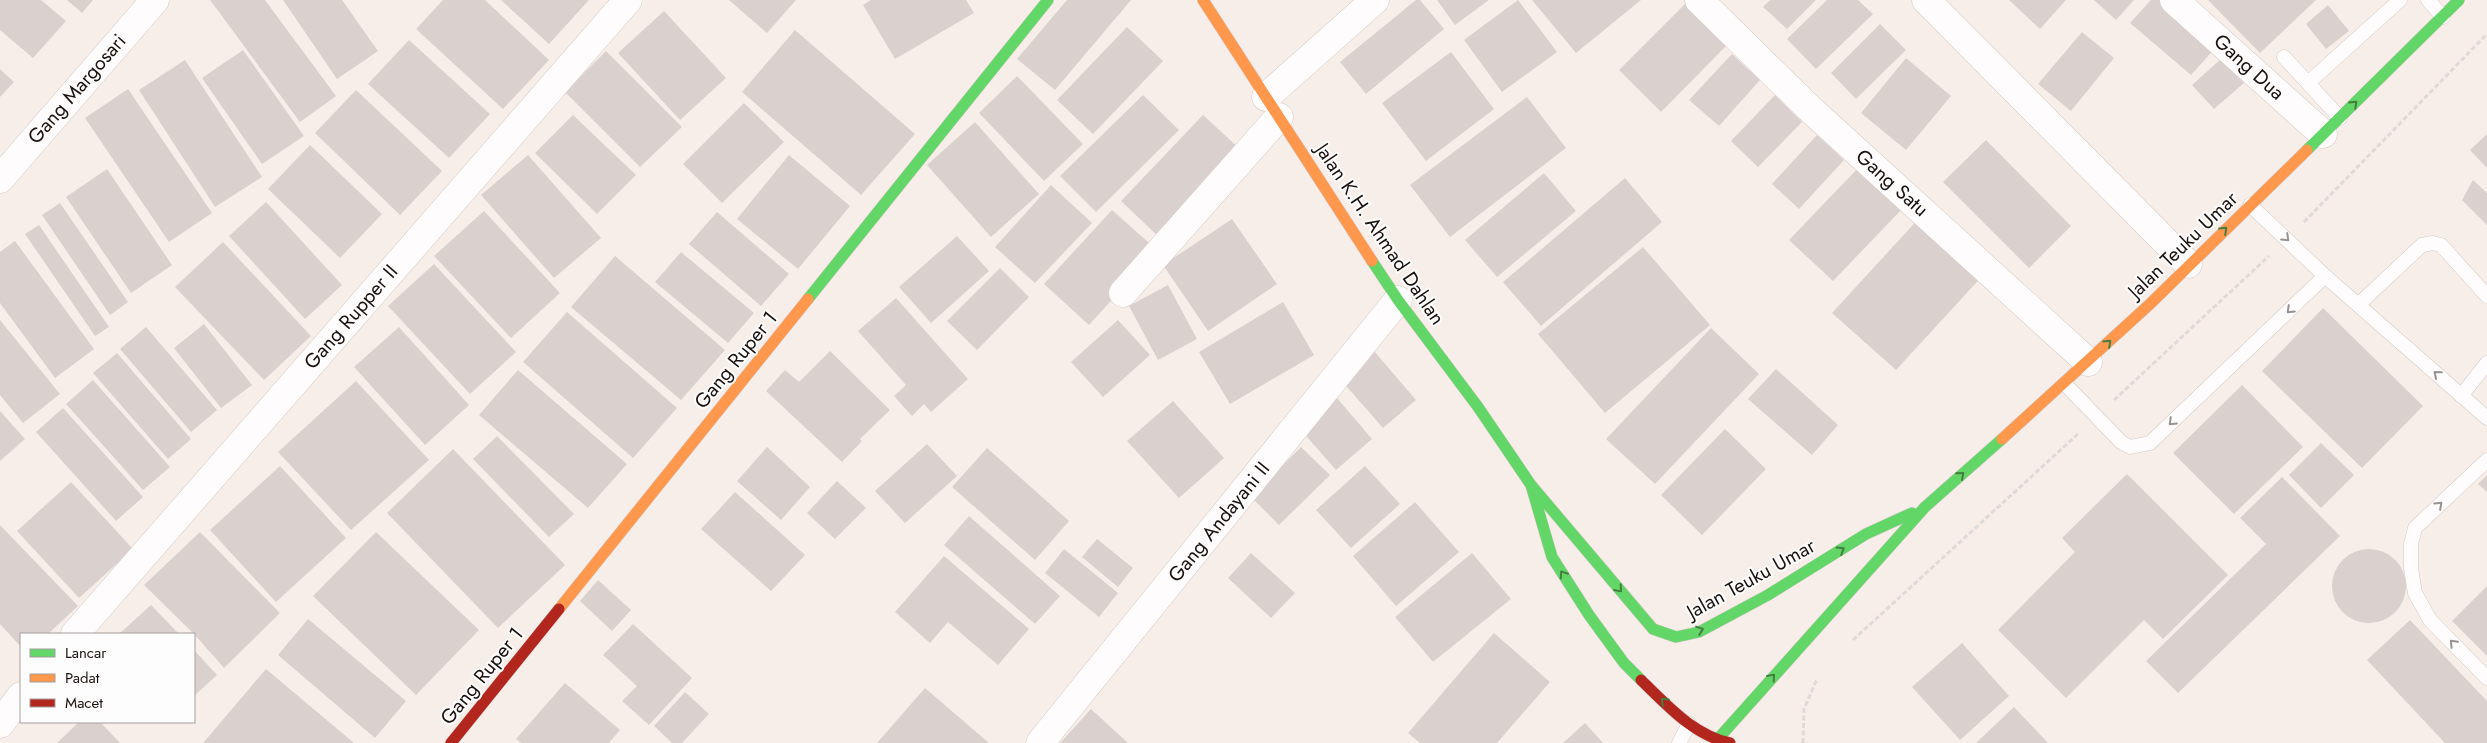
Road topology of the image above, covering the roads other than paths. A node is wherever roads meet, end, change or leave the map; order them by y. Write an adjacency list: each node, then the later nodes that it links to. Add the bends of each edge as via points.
1 (155, 0): 16 (street, Gang Margosari)
2 (628, 0): 32 (street, Gang Rupper II)
3 (1048, 0): 38 (street, Gang Ruper 1)
4 (1203, 0): 14 (street, Jalan K.H. Ahmad Dahlan)
5 (1376, 0): 14 (street)
6 (1699, 0): 24 (street, Gang Satu, via 1809,108)
7 (1926, 0): 18 (street)
8 (2174, 0): 15 (street, Gang Dua)
9 (2400, 0): 13 (lane)
10 (2428, 0): 11 (lane)
11 (2452, 5): 15 (street, Jalan Teuku Umar, one-way to 11)
12 (2284, 57): 13 (lane)
13 (2308, 83): 15 (lane)
14 (1273, 107): 20 (street); 22 (street, Jalan K.H. Ahmad Dahlan)
15 (2332, 126): 17 (street, Jalan Teuku Umar)
16 (0, 179)
17 (2250, 205): 18 (street, Jalan Teuku Umar, one-way to 17); 19 (lane, one-way to 19)
18 (2188, 264): 24 (street, Jalan Teuku Umar, one-way to 18)
19 (2325, 276): 23 (lane); 26 (lane, one-way to 26, via 2150,443 2130,447 2121,442)
20 (1122, 293)
21 (2487, 296): 23 (lane, via 2441,245 2427,243 2422,244)
22 (1398, 300): 30 (street, Jalan K.H. Ahmad Dahlan); 39 (street, Gang Andayani II)
23 (2358, 305): 27 (lane, one-way to 23)
24 (2088, 362): 26 (street, Jalan Teuku Umar)
25 (2487, 363): 27 (lane)
26 (2065, 384): 31 (street, Jalan Teuku Umar, one-way to 26)
27 (2461, 396): 28 (lane)
28 (2487, 418)
29 (2487, 460): 33 (lane, one-way to 29, via 2430,620 2415,593 2411,568 2415,528)
30 (1531, 485): 31 (street, Jalan Teuku Umar, one-way to 31, via 1653,629 1676,636 1699,632 1866,534); 36 (street, one-way to 30, via 1624,663 1584,606 1552,557)
31 (1925, 507): 37 (street, Jalan Teuku Umar, one-way to 31)
32 (76, 633)
33 (2487, 678)
34 (20, 697): 35 (street)
35 (0, 724)
36 (1689, 724): 37 (street); 40 (lane)
37 (1717, 742): 41 (street)
38 (451, 743)
39 (1040, 743)
40 (1679, 743)
41 (1730, 743)

